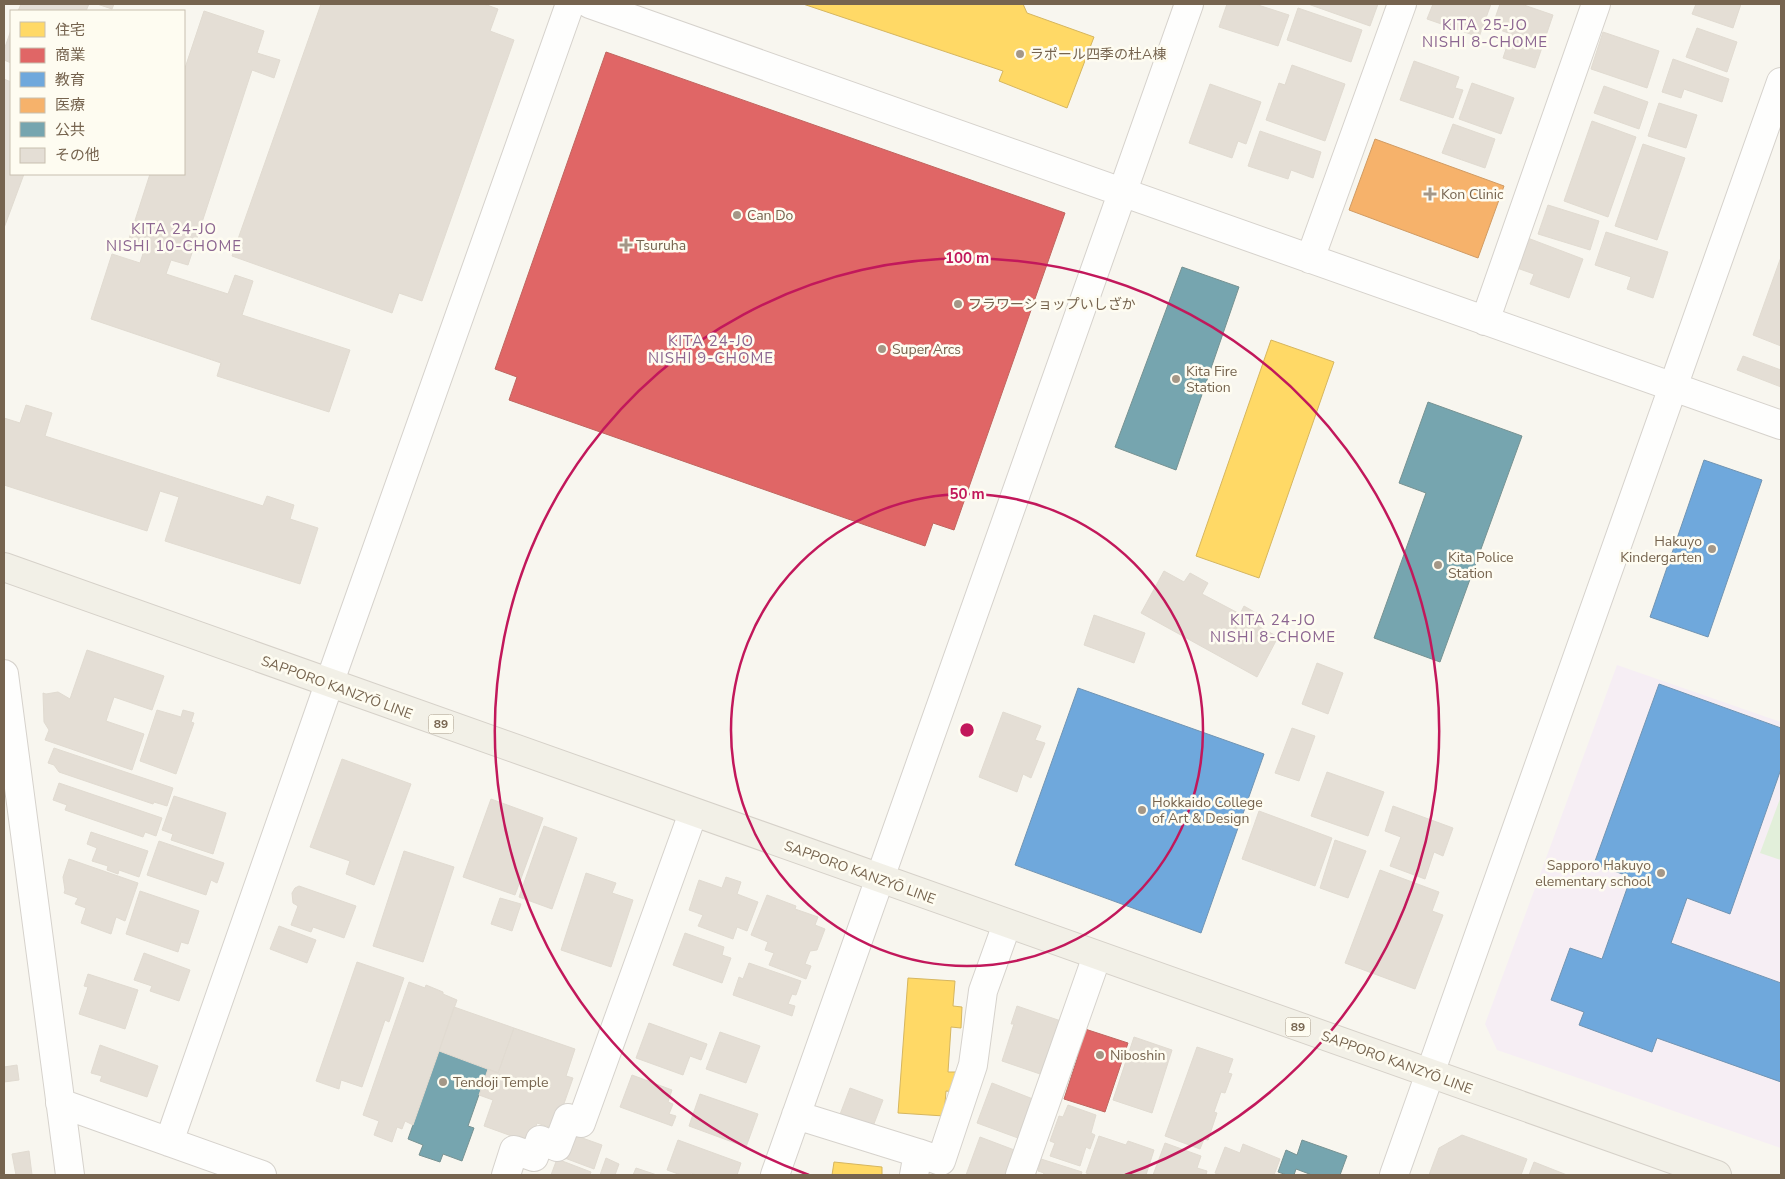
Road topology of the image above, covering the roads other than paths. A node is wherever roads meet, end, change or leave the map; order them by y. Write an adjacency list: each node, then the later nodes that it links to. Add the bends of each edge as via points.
1 (570, 4): 15 (street)
2 (590, 4): 8 (street)
3 (1189, 4): 8 (street)
4 (1402, 4): 9 (street)
5 (1596, 4): 10 (street)
6 (1781, 82): 7 (street)
7 (1771, 144): 11 (street)
8 (1122, 193): 9 (street); 18 (street)
9 (1310, 259): 10 (street)
10 (1485, 321): 11 (street)
11 (1673, 387): 12 (street); 21 (street)
12 (1781, 425)
13 (4, 567): 15 (main road, SAPPORO KANZYŌ LINE / 89)
14 (4, 674): 17 (street)
15 (329, 684): 16 (main road, SAPPORO KANZYŌ LINE / 89); 24 (street)
16 (693, 813): 18 (main road, SAPPORO KANZYŌ LINE / 89); 29 (street, via 581,1123 568,1118 558,1147 540,1140 534,1157 514,1150)
17 (14, 844): 22 (street)
18 (880, 879): 19 (main road, SAPPORO KANZYŌ LINE / 89); 23 (street)
19 (1007, 924): 20 (main road, SAPPORO KANZYŌ LINE / 89); 25 (street, via 984,991 973,1065 941,1160)
20 (1098, 956): 21 (main road, SAPPORO KANZYŌ LINE / 89); 31 (street)
21 (1430, 1074): 26 (main road, SAPPORO KANZYŌ LINE / 89); 32 (street)
22 (60, 1103): 24 (street); 27 (street)
23 (796, 1116): 25 (street); 30 (street)
24 (169, 1142): 28 (street)
25 (916, 1164)
26 (1703, 1173)
27 (70, 1175)
28 (262, 1175)
29 (506, 1175)
30 (775, 1175)
31 (1020, 1175)
32 (1394, 1175)

